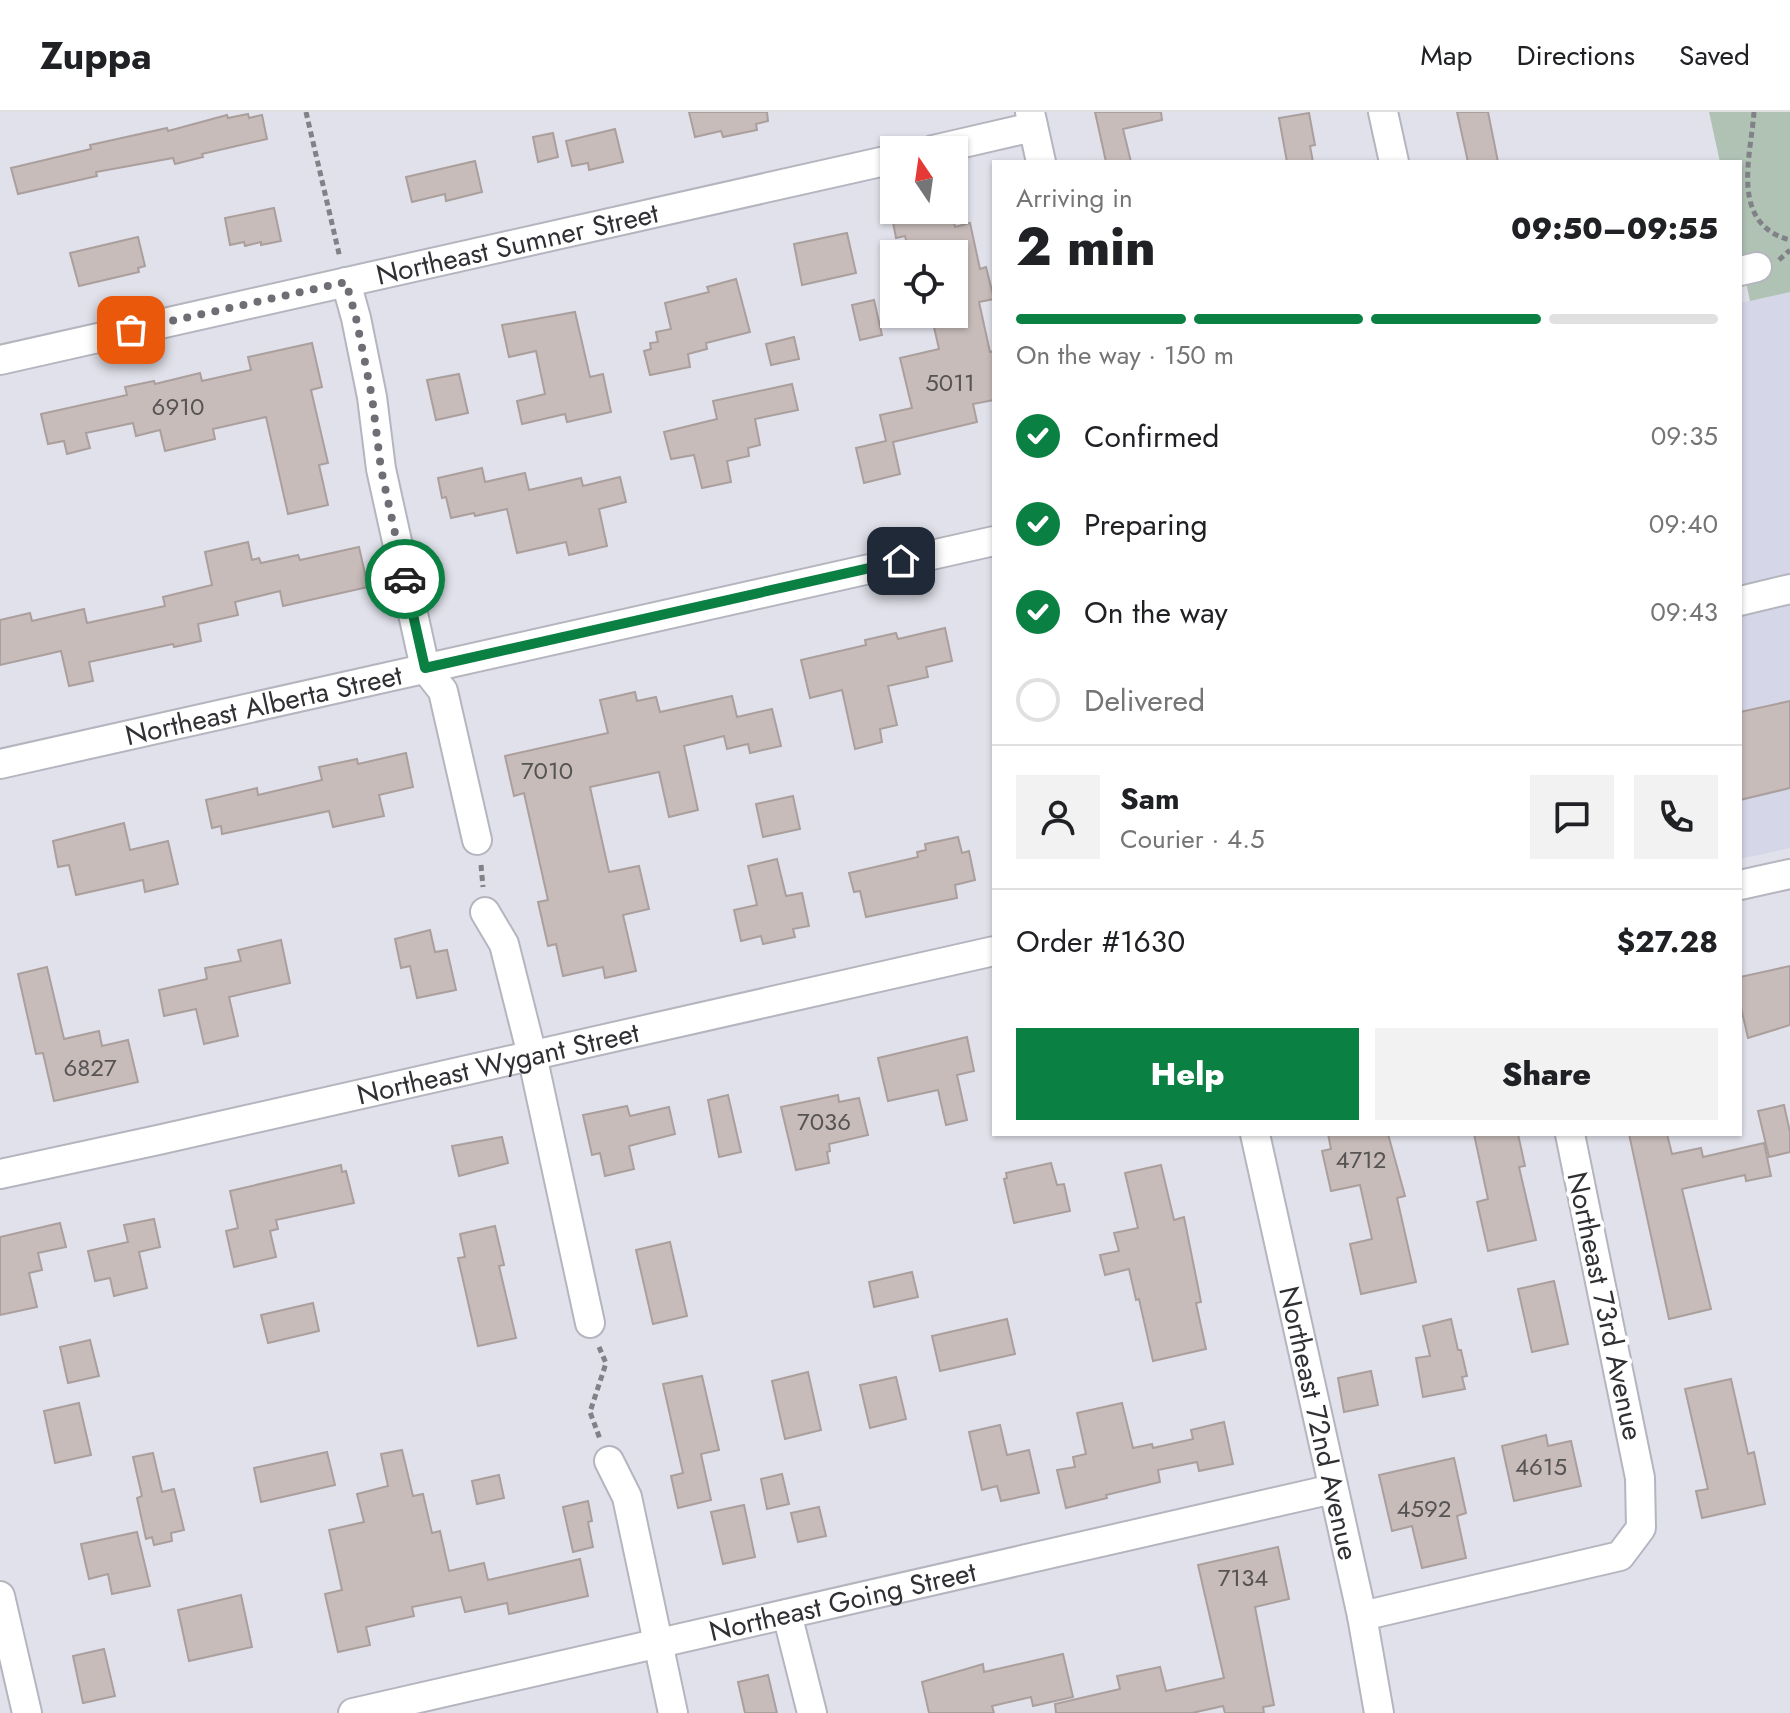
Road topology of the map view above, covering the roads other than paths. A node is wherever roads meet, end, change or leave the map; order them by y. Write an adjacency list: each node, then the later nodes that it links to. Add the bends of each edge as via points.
1 (1383, 112): 5 (street)
2 (1031, 120): 3 (street); 4 (street)
3 (968, 139)
4 (1041, 160)
5 (1394, 160)
6 (880, 162): 7 (street, Northeast Sumner Street)
7 (346, 282): 8 (street, Northeast Sumner Street); 12 (street)
8 (0, 360)
9 (992, 541): 12 (street, Northeast Alberta Street)
10 (1790, 589): 11 (street)
11 (1742, 601)
12 (425, 668): 13 (street, Northeast Alberta Street); 14 (street, via 443,691)
13 (0, 764)
14 (477, 840)
15 (1790, 874): 16 (street)
16 (1742, 885)
17 (485, 912): 19 (street, via 504,944)
18 (992, 951): 19 (street, Northeast Wygant Street)
19 (532, 1055): 22 (street, Northeast Wygant Street); 23 (street)
20 (1255, 1136): 25 (street, Northeast 72nd Avenue)
21 (1570, 1136): 28 (street, Northeast 73rd Avenue, via 1640,1478 1641,1528 1620,1556)
22 (0, 1174)
23 (590, 1323)
24 (609, 1461): 29 (street, via 627,1497)
25 (1333, 1489): 27 (street, Northeast Going Street); 28 (street, Northeast 72nd Avenue)
26 (0, 1596): 30 (street)
27 (787, 1614): 29 (street, Northeast Going Street); 33 (street)
28 (1362, 1616): 34 (street, Northeast 72nd Avenue)
29 (657, 1644): 31 (street, Northeast Going Street); 32 (street)
30 (27, 1713)
31 (353, 1713)
32 (673, 1713)
33 (812, 1713)
34 (1379, 1713)

